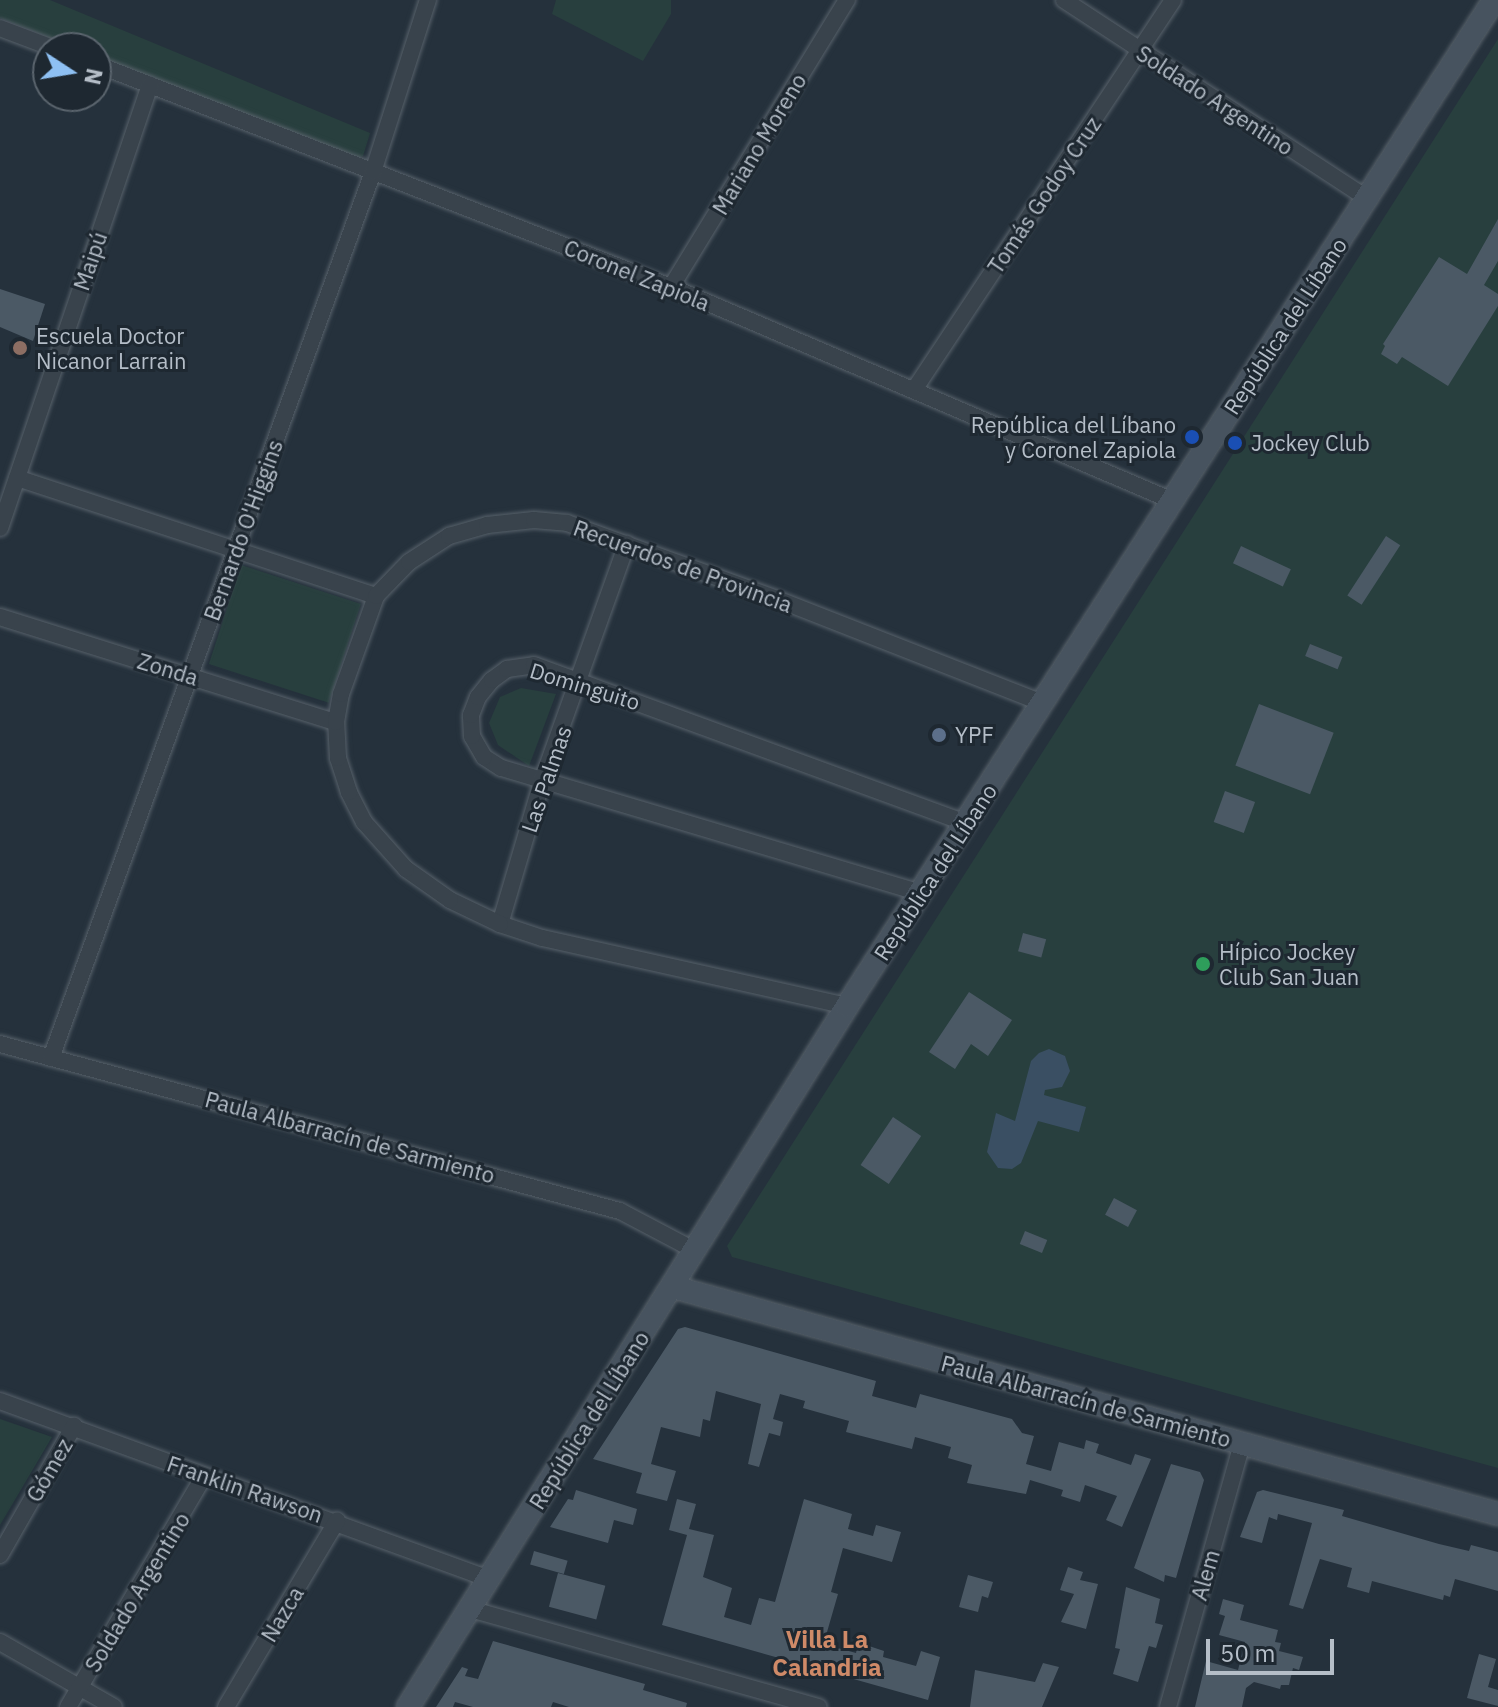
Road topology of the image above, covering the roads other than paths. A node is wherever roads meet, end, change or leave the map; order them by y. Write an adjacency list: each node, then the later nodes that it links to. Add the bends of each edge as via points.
1 (428, 0): 11 (street, Bernardo O'Higgins)
2 (847, 0): 13 (street, Mariano Moreno)
3 (1064, 0): 8 (street, Soldado Argentino)
4 (1173, 0): 8 (street, Tomás Godoy Cruz)
5 (1494, 0): 12 (main road, República del Líbano)
6 (0, 28): 7 (street)
7 (32, 40)
8 (1140, 51): 12 (street, Soldado Argentino); 14 (street, Tomás Godoy Cruz)
9 (112, 70): 10 (street, Coronel Zapiola)
10 (150, 85): 11 (street, Coronel Zapiola); 15 (street, Maipú)
11 (373, 172): 13 (street, Coronel Zapiola); 19 (street, Bernardo O'Higgins)
12 (1367, 198): 16 (main road, República del Líbano)
13 (671, 287): 14 (street, Coronel Zapiola)
14 (914, 390): 16 (street, Coronel Zapiola)
15 (17, 478): 17 (street, Maipú); 19 (street)
16 (1173, 501): 24 (main road, República del Líbano)
17 (0, 528)
18 (627, 544): 20 (street, Recuerdos de Provincia, via 567,523 487,525 449,536 409,562); 23 (street, Las Palmas); 24 (street, Recuerdos de Provincia)
19 (236, 550): 20 (street); 22 (street, Bernardo O'Higgins)
20 (376, 596): 25 (street, Recuerdos de Provincia)
21 (0, 617): 22 (street, Zonda)
22 (190, 676): 25 (street, Zonda); 32 (street, Bernardo O'Higgins)
23 (581, 680): 26 (street, Las Palmas); 26 (street, Dominguito, via 521,665 492,680 471,715 472,736 484,757); 27 (street, Dominguito)
24 (1043, 703): 27 (main road, República del Líbano)
25 (336, 722): 29 (street, Recuerdos de Provincia, via 338,758 349,792 386,850 427,886)
26 (542, 781): 28 (street, Dominguito); 29 (street, Las Palmas)
27 (966, 823): 28 (main road, República del Líbano)
28 (921, 893): 30 (main road, República del Líbano)
29 (500, 924): 30 (street, Recuerdos de Provincia)
30 (847, 1006): 33 (main road, República del Líbano)
31 (0, 1044): 32 (street, Paula Albarracín de Sarmiento)
32 (51, 1058): 33 (street, Paula Albarracín de Sarmiento, via 620,1211)
33 (692, 1249): 34 (main road, República del Líbano)
34 (673, 1287): 37 (main road, Paula Albarracín de Sarmiento); 42 (main road, República del Líbano)
35 (0, 1401): 36 (street, Franklin Rawson)
36 (74, 1426): 38 (street, Franklin Rawson); 41 (street, Gómez)
37 (1242, 1443): 39 (main road, Paula Albarracín de Sarmiento); 51 (street, Alem)
38 (204, 1476): 40 (street, Franklin Rawson); 45 (street, Soldado Argentino)
39 (1498, 1514)
40 (337, 1521): 42 (street, Franklin Rawson); 48 (street, Nazca)
41 (0, 1555)
42 (489, 1579): 43 (main road, República del Líbano)
43 (470, 1609): 49 (main road, República del Líbano); 50 (street)
44 (0, 1642): 45 (street)
45 (80, 1688): 46 (street, Soldado Argentino); 47 (street)
46 (68, 1707)
47 (114, 1707)
48 (226, 1707)
49 (408, 1707)
50 (819, 1707)
51 (1168, 1707)

